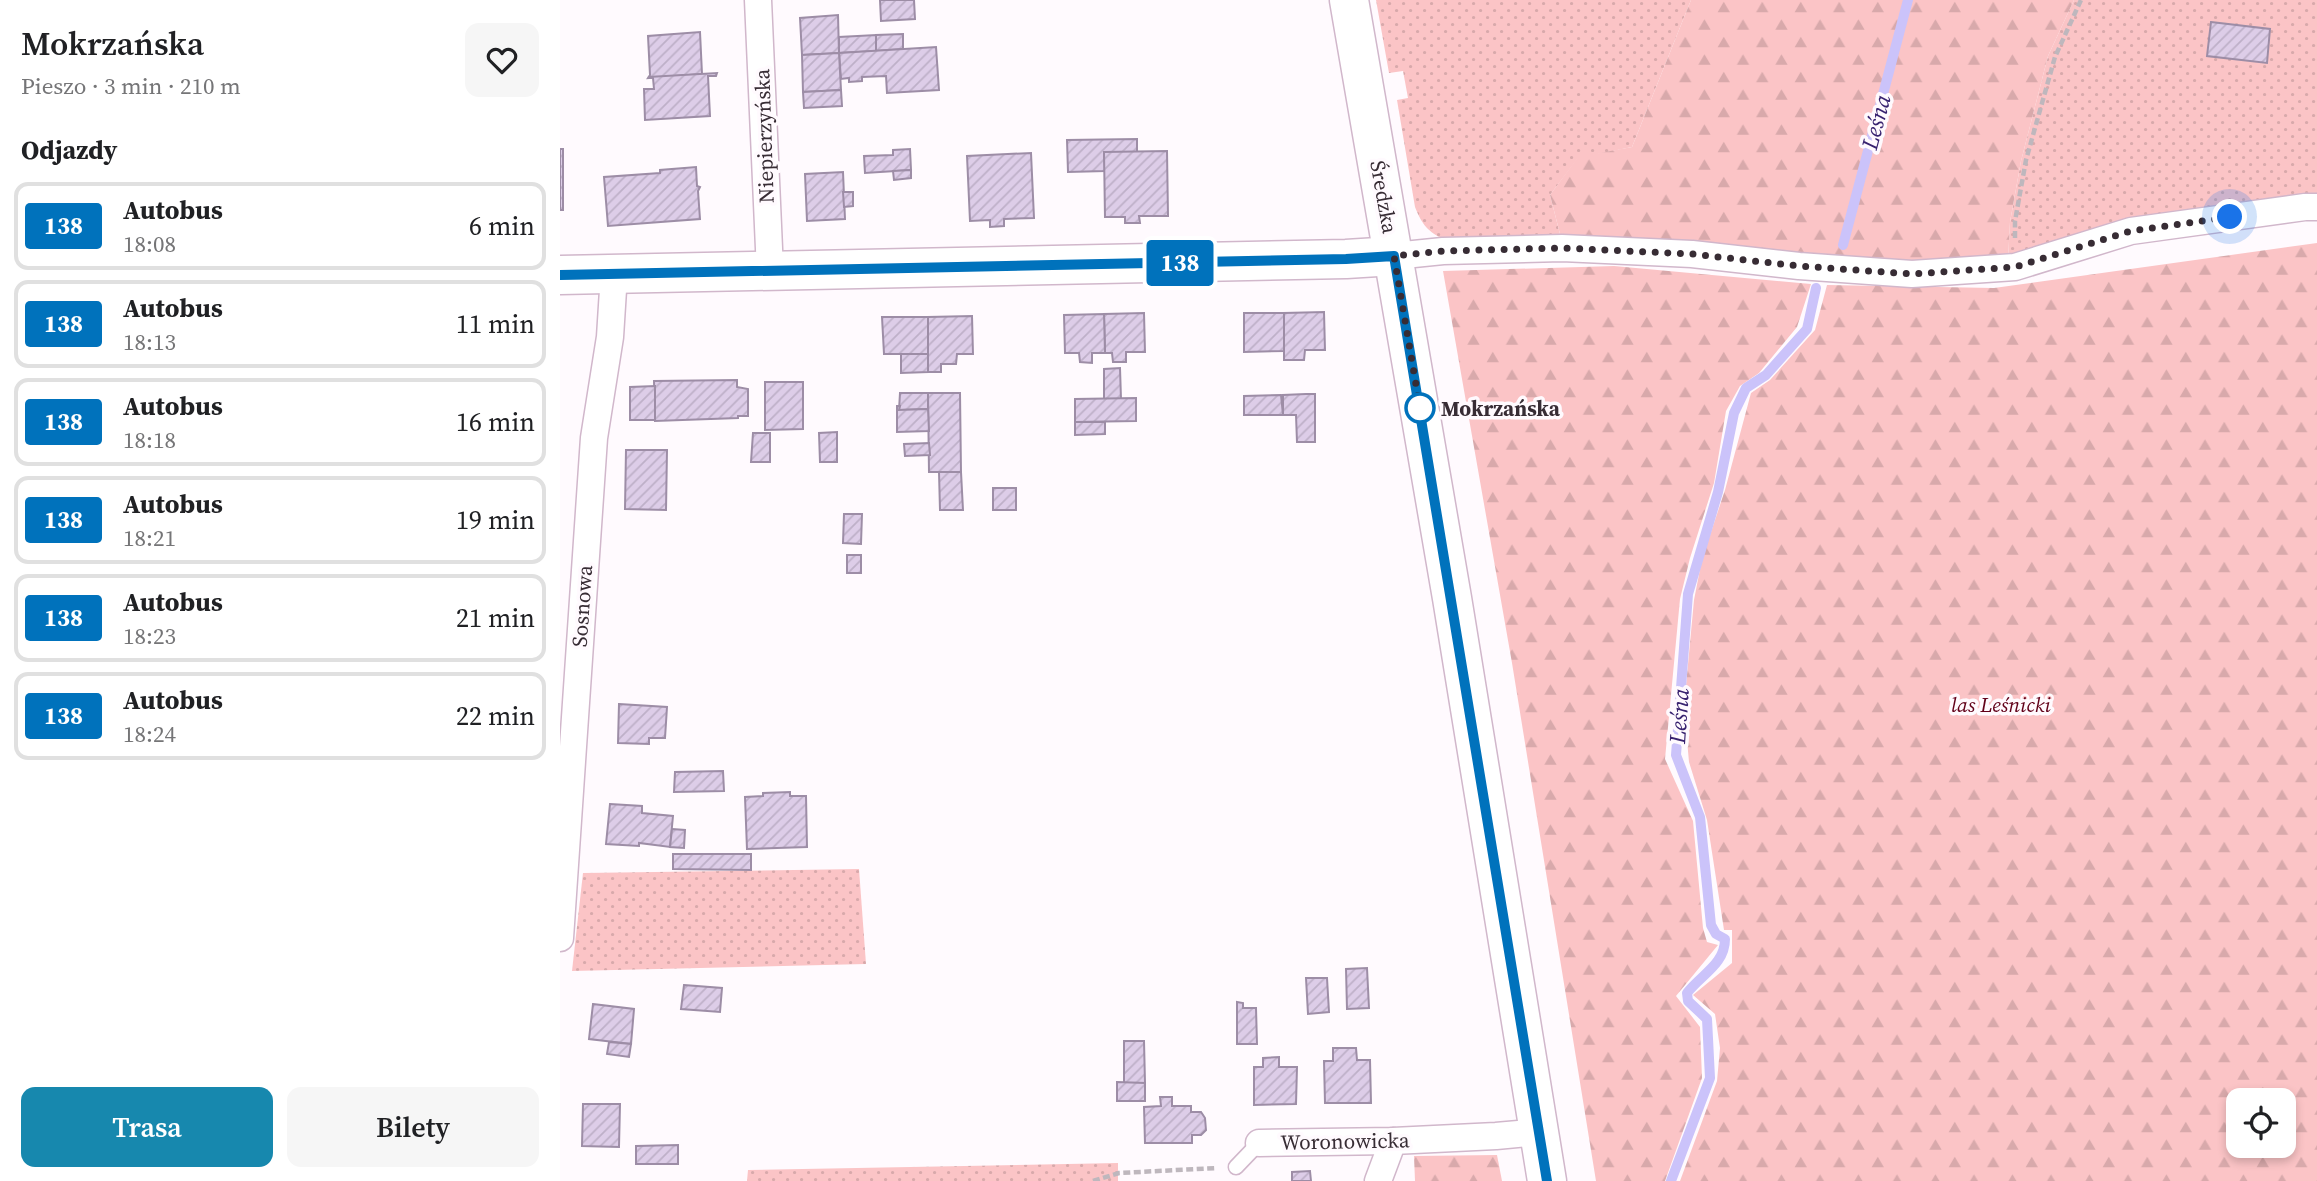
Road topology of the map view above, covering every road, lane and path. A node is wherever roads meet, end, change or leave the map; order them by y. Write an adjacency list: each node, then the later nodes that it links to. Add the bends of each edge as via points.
1 (758, 0): 7 (street, Niepierzyńska)
2 (1349, 0): 5 (main road, Średzka)
3 (2081, 0): 6 (path, via 2055,57 2026,160 2015,221)
4 (2317, 208): 6 (street, via 2131,231)
5 (1394, 256): 6 (street, via 1562,248 1692,254 1912,274); 7 (main road); 11 (main road, Średzka)
6 (2015, 267)
7 (770, 271): 8 (main road)
8 (614, 274): 9 (main road); 10 (street, Sosnowa, via 610,337 594,438)
9 (560, 275)
10 (560, 938)
11 (1539, 1132): 12 (street, Woronowicka); 17 (main road, Średzka)
12 (1393, 1141): 13 (street, Woronowicka); 16 (street)
13 (1259, 1143): 14 (lane, Woronowicka)
14 (1236, 1167): 15 (path, via 1119,1173)
15 (1093, 1181)
16 (1378, 1181)
17 (1547, 1181)

